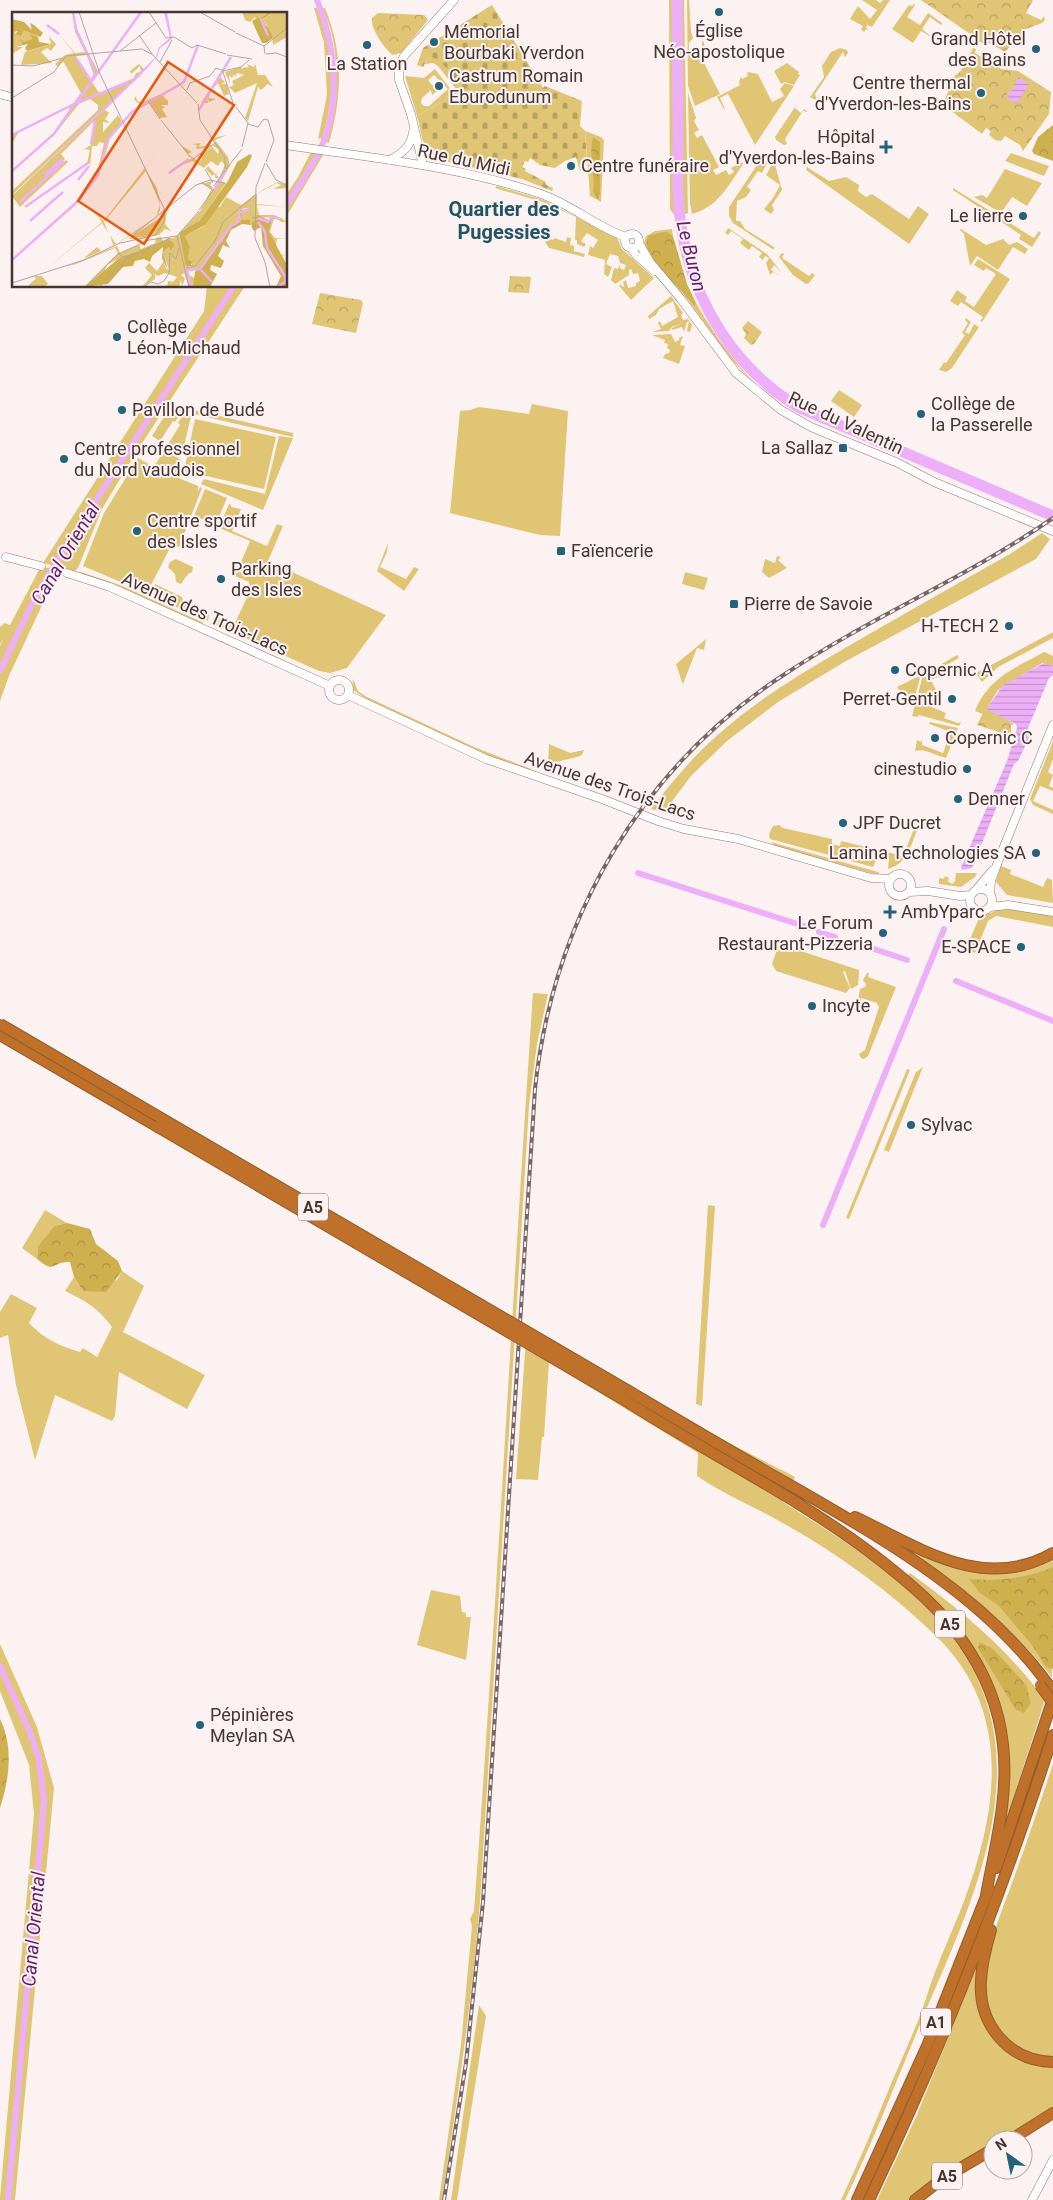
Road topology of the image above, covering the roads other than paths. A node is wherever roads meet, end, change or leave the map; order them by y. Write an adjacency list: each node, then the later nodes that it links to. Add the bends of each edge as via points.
1 (454, 0): 2 (street, via 404,56 399,67 399,80)
2 (412, 118): 4 (street, via 413,136 408,147); 5 (street)
3 (288, 145): 4 (street, Rue du Midi)
4 (390, 160): 5 (street, Rue du Midi)
5 (423, 165): 6 (street, Rue du Midi, via 544,195)
6 (626, 237): 7 (street, via 635,234); 8 (street, via 625,244)
7 (639, 243): 8 (street); 9 (street)
8 (631, 248): 9 (street)
9 (663, 279): 10 (street, Rue du Valentin, via 726,361 748,385 781,410 811,427 934,482)
10 (1053, 531)
11 (6, 557): 12 (street)
12 (41, 566)
13 (67, 573): 14 (street, Avenue des Trois-Lacs, via 110,587)
14 (330, 686): 15 (street, via 329,692 334,699 342,700); 15 (street, via 336,680 342,680 348,686)
15 (348, 695): 18 (street, Avenue des Trois-Lacs, via 486,759 658,821 738,839)
16 (1053, 725): 17 (street)
17 (999, 859): 24 (street); 26 (street, via 991,882)
18 (871, 878): 19 (street, Avenue des Trois-Lacs); 21 (street, Avenue des Trois-Lacs)
19 (891, 879): 20 (street, via 901,874); 21 (street)
20 (911, 882): 22 (street); 23 (street)
21 (889, 889): 23 (street, via 898,896)
22 (928, 891): 23 (street); 25 (street)
23 (909, 892)
24 (974, 892): 25 (street); 26 (street, via 982,889); 28 (street)
25 (960, 896): 28 (street)
26 (991, 896): 27 (street); 29 (street)
27 (1008, 905): 29 (street); 30 (street)
28 (971, 906): 29 (street, via 981,911)
29 (990, 907)
30 (1053, 912)
31 (0, 1024): 33 (highway, A5, bridge)
32 (0, 1035): 33 (highway, A5, bridge, via 540,1349 744,1472)
33 (786, 1490): 34 (highway, A5); 36 (highway, via 891,1554 947,1593 998,1637); 42 (highway, A5, via 918,1591 952,1626 979,1667 997,1713 1004,1762 1002,1807)
34 (804, 1494): 35 (highway, via 925,1552 960,1564 1010,1568 1034,1562); 36 (highway, A5, via 890,1545 951,1588 996,1625)
35 (1053, 1552)
36 (1041, 1681): 37 (highway, A5); 39 (highway, bridge)
37 (1053, 1691)
38 (1053, 1699): 42 (highway, A1)
39 (1053, 1703)
40 (1053, 1736): 41 (highway, A1)
41 (1006, 1874): 43 (highway, via 982,1969 984,2010 992,2030 1010,2049 1028,2058); 49 (highway, A1, via 936,2051)
42 (986, 1895): 48 (highway, A1, via 927,2046)
43 (1053, 2062)
44 (1053, 2113): 45 (highway)
45 (1026, 2130)
46 (983, 2155): 50 (highway, A5, via 942,2179)
47 (1053, 2160): 51 (street)
48 (857, 2200)
49 (870, 2200)
50 (915, 2200)
51 (1032, 2200)

